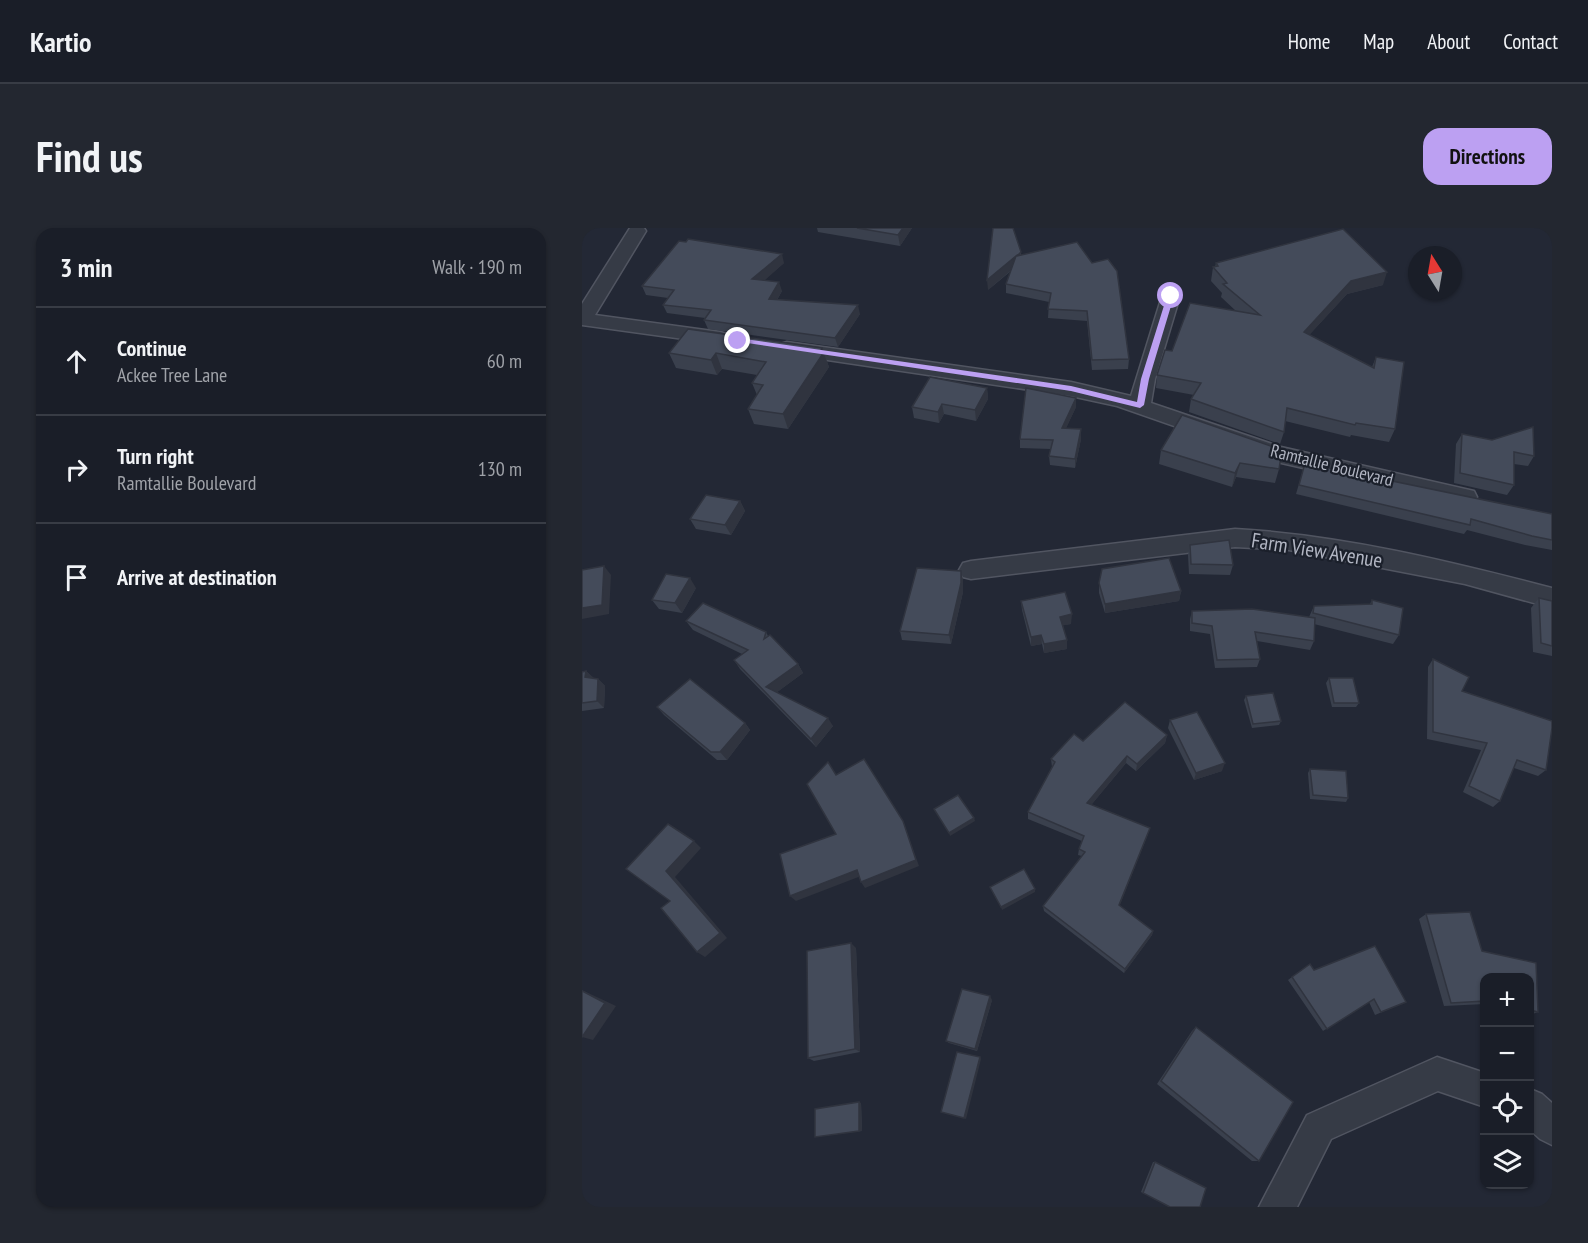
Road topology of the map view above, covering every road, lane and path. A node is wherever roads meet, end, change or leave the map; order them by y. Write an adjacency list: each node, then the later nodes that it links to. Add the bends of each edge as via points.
1 (637, 231): 3 (street)
2 (1171, 296): 6 (street)
3 (583, 319): 4 (street)
4 (738, 341)
5 (771, 345): 6 (street, Ramtallie Boulevard, via 1071,389)
6 (1140, 405): 7 (street, Ramtallie Boulevard, via 1276,454)
7 (1482, 501)
8 (971, 570): 9 (street, Farm View Avenue, via 1235,538 1289,541 1465,575)
9 (1552, 598)
10 (1480, 1088): 13 (street, via 1437,1074 1319,1127)
11 (1534, 1110): 12 (street)
12 (1552, 1127)
13 (1277, 1207)

